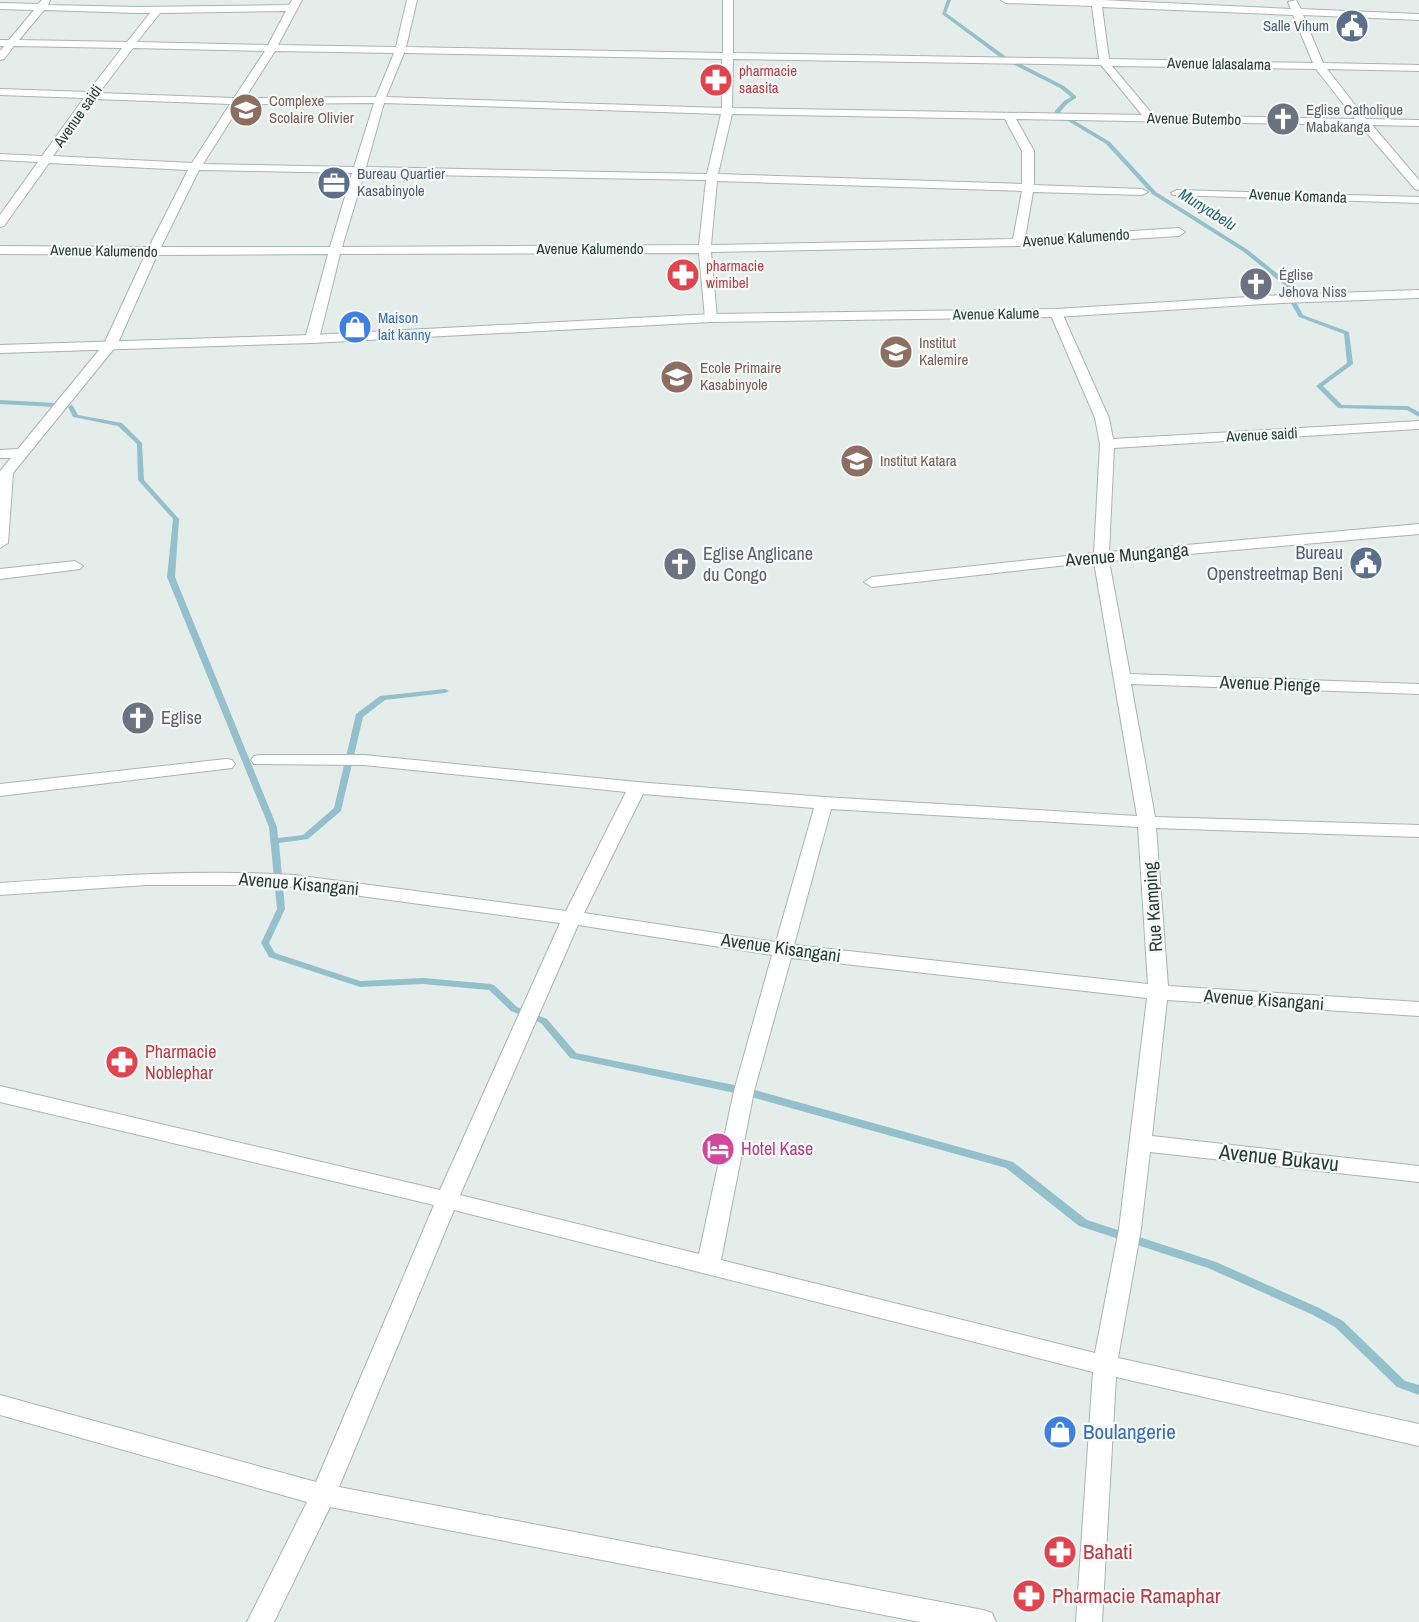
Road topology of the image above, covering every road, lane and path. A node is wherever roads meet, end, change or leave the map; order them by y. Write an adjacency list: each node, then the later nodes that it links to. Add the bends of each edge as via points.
1 (47, 0): 9 (street)
2 (412, 0): 16 (street)
3 (728, 0): 17 (street)
4 (1006, 0): 5 (street)
5 (1096, 2): 7 (street); 19 (street)
6 (295, 4): 10 (street); 15 (street)
7 (1294, 5): 11 (street); 20 (street)
8 (0, 6): 9 (street)
9 (40, 9): 10 (street); 13 (street)
10 (157, 10): 14 (street, Avenue saidi)
11 (1419, 16)
12 (0, 43): 13 (street)
13 (12, 43): 14 (street); 18 (street)
14 (128, 45): 15 (street); 23 (street, Avenue saidi)
15 (272, 47): 16 (street); 25 (street)
16 (402, 49): 17 (street); 24 (street)
17 (727, 55): 19 (street, Avenue lalasalama); 26 (street)
18 (0, 57)
19 (1104, 62): 20 (street, Avenue lalasalama); 28 (street)
20 (1319, 66): 21 (street, Avenue lalasalama); 29 (street)
21 (1419, 68)
22 (0, 92): 23 (street, Avenue Butembo)
23 (90, 97): 25 (street, Avenue Butembo); 32 (street, Avenue saidi)
24 (380, 100): 25 (street, Avenue Butembo); 26 (street, Avenue Butembo); 34 (street)
25 (236, 101): 33 (street)
26 (727, 111): 27 (street, Avenue Butembo); 35 (street)
27 (1009, 116): 28 (street, Avenue Butembo); 37 (street, via 1028,151)
28 (1150, 118): 29 (street, Avenue Butembo)
29 (1362, 122): 30 (street, Avenue Butembo); 36 (street)
30 (1419, 123)
31 (0, 157): 32 (street)
32 (47, 159): 33 (street); 41 (street, Avenue saidi)
33 (195, 167): 34 (street); 47 (street)
34 (360, 170): 35 (street); 46 (street)
35 (712, 177): 37 (street); 44 (street)
36 (1419, 187)
37 (1028, 188): 38 (street); 43 (street)
38 (1142, 192)
39 (1177, 193): 40 (street, Avenue Komanda)
40 (1419, 200)
41 (0, 223)
42 (1179, 231): 43 (street, Avenue Kalumendo)
43 (1018, 242): 44 (street, Avenue Kalumendo)
44 (705, 249): 46 (street, Avenue Kalumendo); 50 (street)
45 (0, 250): 47 (street, Avenue Kalumendo)
46 (335, 250): 47 (street, Avenue Kalumendo); 51 (street)
47 (153, 251): 52 (street)
48 (1419, 294): 49 (street, Avenue Kalume)
49 (1056, 313): 50 (street, Avenue Kalume); 55 (street, Rue Kamping, via 1102,418)
50 (711, 318): 51 (street, Avenue Kalume)
51 (312, 339): 52 (street, Avenue Kalume)
52 (110, 345): 53 (street, Avenue Kalume); 56 (street)
53 (0, 349)
54 (1417, 425): 55 (street, Avenue saidi)
55 (1107, 444): 60 (street, Rue Kamping)
56 (22, 453): 57 (street); 59 (street, via 6,473)
57 (0, 454)
58 (1419, 529): 60 (street, Avenue Munganga)
59 (0, 543)
60 (1101, 556): 63 (street, Avenue Munganga); 64 (street, Rue Kamping)
61 (75, 566): 62 (street)
62 (0, 574)
63 (872, 582)
64 (1121, 679): 65 (street, Avenue Pienge); 71 (street, Rue Kamping)
65 (1419, 689)
66 (260, 760): 68 (street, via 364,760)
67 (226, 764): 69 (street)
68 (637, 788): 70 (street); 74 (street)
69 (0, 790)
70 (824, 804): 71 (street); 75 (street)
71 (1147, 822): 72 (street); 76 (street, Rue Kamping)
72 (1419, 831)
73 (0, 889): 74 (street, Avenue Kisangani, via 144,878 263,878)
74 (572, 918): 75 (street, Avenue Kisangani); 81 (street)
75 (782, 950): 76 (street, Avenue Kisangani); 82 (street, via 744,1091)
76 (1158, 992): 77 (street, Avenue Kisangani); 79 (street, Rue Kamping)
77 (1419, 1009)
78 (0, 1094): 81 (street)
79 (1139, 1143): 80 (street, Avenue Bukavu); 83 (street, Rue Kamping, via 1128,1239)
80 (1419, 1174)
81 (447, 1200): 82 (street); 86 (street)
82 (708, 1267): 83 (street)
83 (1105, 1365): 85 (street); 89 (street, Rue Kamping)
84 (0, 1405): 86 (street)
85 (1419, 1435)
86 (323, 1495): 87 (street); 88 (street)
87 (260, 1622)
88 (983, 1622)
89 (1089, 1622)

